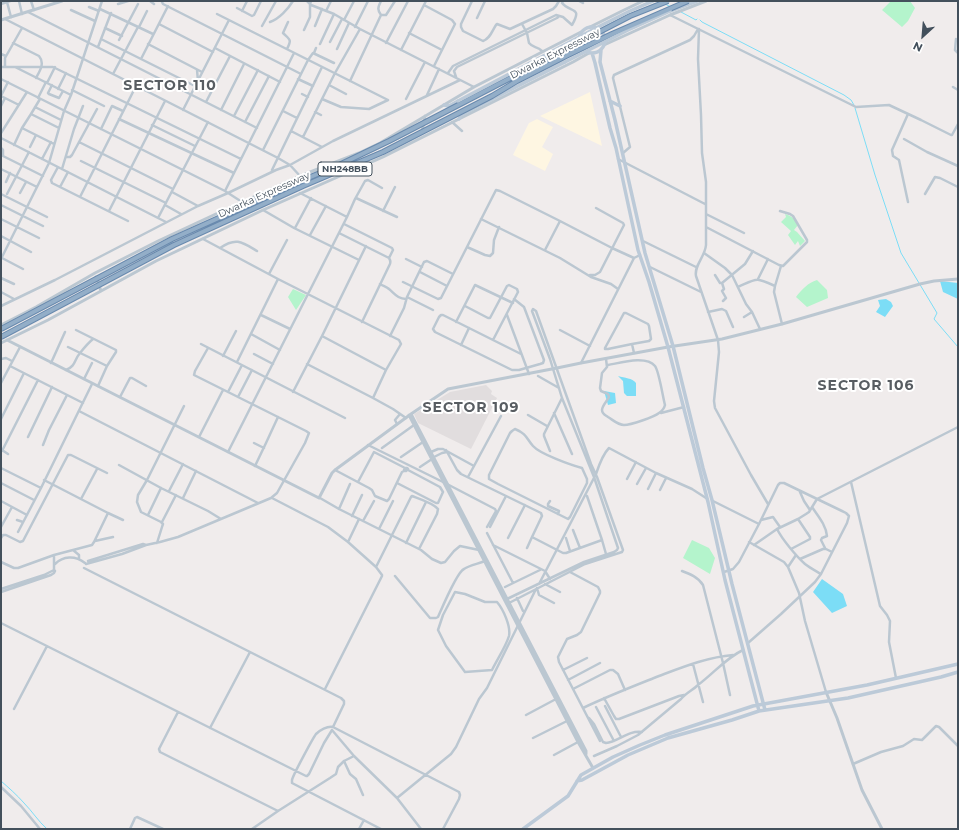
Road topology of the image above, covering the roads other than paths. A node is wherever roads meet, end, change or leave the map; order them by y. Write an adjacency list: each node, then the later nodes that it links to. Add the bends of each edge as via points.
1 (8, 1): 35 (street); 56 (street)
2 (19, 1): 50 (street)
3 (31, 1): 43 (street)
4 (62, 1): 43 (street)
5 (102, 1): 45 (street)
6 (128, 1): 36 (street)
7 (150, 1): 37 (street)
8 (162, 1): 38 (street)
9 (247, 1): 46 (street)
10 (261, 1): 46 (street, via 253,16)
11 (276, 1): 70 (street)
12 (293, 1): 64 (street, via 281,15)
13 (307, 1): 33 (street)
14 (331, 1): 47 (street)
15 (354, 1): 61 (street)
16 (368, 1): 73 (street)
17 (381, 1): 54 (street, via 377,9)
18 (395, 1): 54 (street, via 386,15)
19 (408, 1): 94 (street)
20 (426, 1): 39 (street)
21 (472, 1): 69 (street, via 461,27 463,31 483,41 497,24 510,29)
22 (485, 1): 57 (street)
23 (559, 1): 66 (street, via 553,9)
24 (563, 1): 78 (street, via 562,4 575,11 577,17 572,25 563,17 556,15)
25 (578, 1): 34 (street)
26 (643, 1): 74 (street)
27 (653, 1): 182 (main road, bridge, via 630,10 449,106)
28 (668, 1): 394 (highway, Dwarka Expressway / NH248BB, bridge, via 623,20 339,165 172,239)
29 (688, 1): 404 (highway, Dwarka Expressway / NH248BB, bridge, via 572,53 384,152 174,245)
30 (697, 1): 204 (main road, bridge, via 628,30 461,115)
31 (706, 1): 55 (street)
32 (138, 2): 63 (street)
33 (311, 2): 42 (street); 80 (street, via 310,17)
34 (583, 3)
35 (1, 4)
36 (118, 4)
37 (154, 4)
38 (168, 6): 68 (street); 85 (street)
39 (424, 6): 83 (street); 104 (street, via 455,24)
40 (89, 7): 45 (street)
41 (237, 8): 46 (street)
42 (322, 9): 47 (street); 71 (street)
43 (34, 10): 48 (street)
44 (71, 10): 62 (street)
45 (99, 10): 51 (street); 62 (street)
46 (242, 11)
47 (326, 11): 53 (street)
48 (28, 12): 50 (street); 91 (street)
49 (147, 12): 72 (street)
50 (22, 14): 56 (street)
51 (110, 14): 63 (street); 76 (street)
52 (217, 14): 60 (street)
53 (334, 14): 61 (street); 96 (street)
54 (381, 15): 86 (street)
55 (670, 15): 79 (street); 97 (street)
56 (11, 17): 58 (street)
57 (477, 18)
58 (5, 19): 59 (street); 75 (street)
59 (1, 20)
60 (229, 20): 85 (street); 102 (street)
61 (343, 20): 67 (street); 92 (street)
62 (95, 22): 91 (street)
63 (128, 22): 72 (street); 87 (street)
64 (270, 22)
65 (288, 22): 102 (street, via 283,33 290,41)
66 (527, 22): 69 (street); 78 (street)
67 (349, 23): 73 (street); 101 (street)
68 (159, 24): 84 (street); 108 (street)
69 (522, 24): 81 (street)
70 (262, 26)
71 (315, 26)
72 (139, 27): 84 (street); 107 (street)
73 (355, 27): 77 (street)
74 (590, 27): 82 (main road); 97 (main road, via 597,27 604,33)
75 (22, 28): 93 (street); 116 (street)
76 (105, 28): 87 (street); 89 (street)
77 (360, 29): 86 (street); 138 (street)
78 (531, 29): 81 (street)
79 (699, 29): 186 (street, via 690,40 614,75); 196 (street, via 856,107 889,105); 290 (street)
80 (304, 30)
81 (526, 32): 106 (street, via 530,45); 133 (street); 135 (street, via 456,67)
82 (581, 32): 106 (street); 111 (main road, via 579,44)
83 (410, 33): 103 (street); 104 (street)
84 (154, 34): 95 (street)
85 (222, 34): 99 (street); 129 (street)
86 (371, 35): 94 (street); 150 (street)
87 (122, 36): 90 (street)
88 (956, 39): 112 (street, via 955,50)
89 (101, 40): 98 (street); 107 (street)
90 (119, 40)
91 (88, 42): 98 (street); 116 (street)
92 (330, 42)
93 (13, 43): 114 (street); 123 (street, via 39,56)
94 (386, 43): 103 (street)
95 (148, 44): 118 (street); 131 (street)
96 (320, 44)
97 (604, 45): 105 (main road)
98 (98, 47): 117 (street)
99 (214, 48): 108 (street); 115 (street)
100 (316, 48): 110 (street)
101 (337, 49)
102 (287, 50): 109 (street)
103 (401, 50): 120 (street)
104 (442, 50): 124 (street)
105 (601, 50): 111 (main road); 178 (main road, via 600,62)
106 (542, 51): 159 (street)
107 (125, 52): 117 (street); 118 (street)
108 (213, 52): 136 (street)
109 (294, 53): 119 (street); 129 (street)
110 (314, 53): 119 (street); 121 (street)
111 (590, 53): 204 (street); 245 (main road, via 595,63)
112 (958, 53)
113 (1, 54): 114 (street)
114 (6, 56): 126 (street)
115 (230, 56): 122 (street); 179 (street)
116 (83, 59): 140 (street); 146 (street)
117 (122, 59): 140 (street); 169 (street)
118 (141, 59): 157 (street)
119 (308, 60): 130 (street); 141 (street)
120 (425, 62): 124 (street); 176 (street)
121 (334, 63)
122 (244, 64): 134 (street); 190 (street)
123 (42, 66): 127 (street); 128 (street); 144 (street)
124 (434, 66): 132 (street)
125 (1, 67): 126 (street)
126 (5, 67): 127 (street)
127 (15, 67): 144 (street)
128 (55, 67): 137 (street); 152 (street)
129 (287, 67): 141 (street); 153 (street)
130 (322, 67): 138 (street); 158 (street)
131 (196, 69): 136 (street); 149 (street)
132 (439, 69): 139 (street); 170 (street)
133 (451, 69): 135 (street); 139 (street)
134 (258, 70): 142 (street); 198 (street)
135 (454, 71): 143 (street)
136 (202, 72): 149 (street)
137 (66, 73): 146 (street); 161 (street)
138 (335, 73): 150 (street); 155 (street)
139 (448, 73): 143 (street)
140 (113, 74): 156 (street)
141 (301, 74): 147 (street)
142 (269, 76): 153 (street); 207 (street)
143 (456, 77): 148 (street)
144 (36, 78): 152 (street)
145 (1, 79): 151 (street)
146 (76, 79): 162 (street); 180 (street)
147 (298, 79): 158 (street); 193 (street)
148 (460, 80): 159 (street); 170 (street)
149 (198, 81): 157 (street)
150 (350, 81): 175 (street, via 388,100 368,109 341,107)
151 (8, 82): 165 (street); 171 (street)
152 (46, 82): 154 (street); 174 (street)
153 (280, 82): 214 (street)
154 (52, 85): 161 (street); 164 (street, via 48,92 50,94 59,98)
155 (329, 85): 167 (street); 175 (street)
156 (136, 86): 177 (street); 180 (street)
157 (195, 86): 169 (street)
158 (313, 86): 172 (street)
159 (474, 87): 182 (street)
160 (952, 87): 163 (street)
161 (58, 89): 164 (street)
162 (72, 90): 168 (street); 185 (street)
163 (958, 90)
164 (63, 91): 168 (street)
165 (27, 92): 174 (street); 181 (street)
166 (302, 94): 172 (street)
167 (346, 94)
168 (71, 95): 191 (street)
169 (191, 95): 179 (street); 189 (street)
170 (427, 95): 234 (street)
171 (1, 96): 173 (street)
172 (308, 97): 202 (street)
173 (5, 98): 181 (street); 183 (street)
174 (39, 98): 187 (street); 191 (street)
175 (322, 99): 194 (street)
176 (406, 99)
177 (165, 100): 189 (street); 201 (street)
178 (610, 101): 186 (main road); 241 (main road)
179 (206, 102): 190 (street)
180 (127, 103): 192 (street); 201 (street)
181 (19, 105): 218 (street)
182 (444, 105): 199 (street)
183 (1, 106)
184 (83, 106): 200 (street)
185 (104, 106)
186 (620, 106): 241 (street, via 630,147)
187 (35, 107): 195 (street); 205 (street)
188 (97, 109): 209 (street)
189 (183, 110): 206 (street)
190 (221, 110): 198 (street)
191 (64, 111): 200 (street); 205 (street)
192 (123, 111): 203 (street); 215 (street, via 112,106)
193 (282, 111): 202 (street); 237 (street)
194 (315, 112): 197 (street); 222 (street)
195 (31, 114): 212 (street); 213 (street)
196 (908, 114): 210 (street, via 951,135); 288 (street, via 892,150 893,156 899,160)
197 (321, 115)
198 (234, 116): 207 (street)
199 (425, 116): 224 (street); 265 (street, via 380,143)
200 (78, 118): 209 (street); 242 (street)
201 (156, 118): 211 (street); 225 (street)
202 (297, 118): 216 (street)
203 (119, 119): 219 (street); 220 (street)
204 (459, 119): 208 (street)
205 (61, 120): 213 (street)
206 (208, 122): 225 (street); 230 (street)
207 (245, 122): 214 (street)
208 (452, 122): 217 (street); 224 (street)
209 (89, 123): 215 (street); 228 (street)
210 (958, 124)
211 (152, 125): 219 (street); 232 (street)
212 (22, 128): 221 (street); 231 (street)
213 (59, 128): 229 (street)
214 (257, 128): 230 (street)
215 (101, 129): 220 (street)
216 (291, 131): 222 (street); 243 (street)
217 (462, 131)
218 (1, 133)
219 (148, 133): 236 (street); 240 (street)
220 (111, 134): 236 (street); 239 (street)
221 (36, 135): 227 (street); 233 (street)
222 (303, 137): 234 (street)
223 (1, 138): 231 (street)
224 (421, 138): 281 (street)
225 (199, 139): 232 (street); 246 (street)
226 (904, 139): 252 (street)
227 (51, 142): 229 (street); 244 (street)
228 (79, 142): 239 (street); 242 (street, via 72,155)
229 (54, 144): 249 (street)
230 (250, 144): 237 (street); 246 (street)
231 (14, 145): 238 (street)
232 (195, 146): 240 (street)
233 (30, 147)
234 (322, 147): 250 (street)
235 (1, 148): 251 (street, via 2,156)
236 (140, 149): 255 (street); 258 (street)
237 (263, 150): 243 (street)
238 (29, 152): 244 (street); 251 (street)
239 (102, 153): 254 (street); 255 (street)
240 (191, 153): 258 (street); 262 (street)
241 (622, 153): 248 (main road)
242 (66, 157): 257 (street)
243 (278, 158): 250 (street); 259 (street)
244 (42, 159): 249 (street)
245 (618, 159): 248 (street); 337 (main road)
246 (241, 160): 262 (street)
247 (81, 161): 254 (street)
248 (624, 161): 290 (street); 326 (main road)
249 (49, 162): 253 (street); 264 (street)
250 (290, 165): 265 (street); 278 (street)
251 (22, 166): 263 (street); 264 (street)
252 (958, 166)
253 (58, 167): 257 (street); 271 (street, via 51,182)
254 (94, 168): 268 (street); 269 (street)
255 (131, 168): 269 (street); 275 (street)
256 (1, 169): 261 (street)
257 (62, 169): 260 (street)
258 (183, 170): 275 (street); 276 (street)
259 (272, 170)
260 (68, 172): 268 (street); 271 (street)
261 (10, 173): 263 (street); 266 (street)
262 (234, 173): 276 (street)
263 (16, 176): 267 (street); 280 (street)
264 (43, 176): 270 (street)
265 (300, 176): 287 (street)
266 (6, 182)
267 (26, 182): 270 (street); 277 (street)
268 (87, 182): 283 (street); 284 (street)
269 (123, 182): 284 (street); 289 (street)
270 (37, 187): 294 (street)
271 (60, 187): 283 (street)
272 (395, 187): 298 (street)
273 (958, 187): 282 (street, via 935,177)
274 (382, 188): 286 (street, via 367,180)
275 (172, 190): 289 (street); 292 (street)
276 (225, 191): 278 (street)
277 (20, 193)
278 (228, 193): 287 (street); 292 (street)
279 (1, 194): 294 (street)
280 (7, 194)
281 (300, 194): 285 (street); 296 (street)
282 (925, 194)
283 (80, 196): 297 (street)
284 (116, 196): 297 (street); 307 (street)
285 (311, 198): 293 (street); 317 (street)
286 (356, 198): 298 (street); 304 (street)
287 (243, 202): 350 (street)
288 (908, 202)
289 (165, 204): 301 (street); 307 (street)
290 (706, 204): 300 (street)
291 (1, 205): 302 (street)
292 (198, 206): 301 (street)
293 (326, 206): 304 (street); 320 (street)
294 (27, 207): 302 (street); 303 (street)
295 (596, 208): 331 (street, via 623,223 623,228)
296 (263, 210): 317 (street); 323 (street)
297 (109, 211): 309 (street)
298 (383, 211): 305 (street)
299 (780, 211): 344 (street, via 793,216 807,240 785,265)
300 (706, 214): 316 (street); 319 (street)
301 (182, 215): 311 (street)
302 (23, 216): 313 (street); 314 (street)
303 (47, 217)
304 (347, 217): 312 (street)
305 (397, 217)
306 (1, 218): 314 (street)
307 (158, 218): 311 (street)
308 (481, 218): 310 (street, via 498,190); 315 (street); 329 (street)
309 (128, 220)
310 (560, 221): 331 (street); 332 (street)
311 (166, 223): 375 (street)
312 (344, 224): 318 (street); 339 (street, via 392,248)
313 (43, 226)
314 (18, 227): 322 (street); 325 (street)
315 (499, 227): 329 (street, via 490,256); 332 (street)
316 (706, 227): 334 (street); 336 (street)
317 (295, 228): 320 (street)
318 (339, 232): 327 (street); 328 (street)
319 (744, 233)
320 (310, 235): 327 (street)
321 (1, 236): 325 (street)
322 (39, 238)
323 (203, 239): 330 (street); 369 (street)
324 (288, 240): 351 (street)
325 (10, 241): 335 (street); 338 (street)
326 (643, 241): 346 (main road); 348 (street)
327 (332, 246): 343 (street); 372 (street)
328 (366, 246): 339 (street); 343 (street)
329 (467, 247): 352 (street)
330 (220, 248): 333 (street, via 239,242); 351 (street)
331 (612, 248): 340 (street); 353 (street, via 600,272)
332 (545, 250): 353 (street)
333 (257, 251)
334 (753, 251): 342 (street); 355 (street, via 745,264)
335 (31, 252)
336 (704, 253): 348 (street); 355 (street)
337 (640, 255): 340 (street); 417 (main road)
338 (1, 258): 347 (street)
339 (389, 258): 363 (street, via 391,263)
340 (634, 258): 368 (street)
341 (406, 259): 345 (street)
342 (768, 259): 344 (street); 358 (street)
343 (359, 260): 381 (street)
344 (781, 266): 365 (street)
345 (422, 267): 349 (street); 352 (street, via 427,261)
346 (649, 267): 371 (street); 414 (main road)
347 (23, 268)
348 (696, 268): 371 (street)
349 (420, 272): 364 (street); 366 (street)
350 (95, 273): 369 (street); 391 (street)
351 (269, 274): 357 (street)
352 (453, 274): 364 (street)
353 (588, 275): 368 (street)
354 (715, 275): 361 (street)
355 (732, 275): 361 (street); 367 (street)
356 (1, 278): 362 (street)
357 (278, 279): 372 (street); 385 (street)
358 (758, 279): 365 (street); 367 (street)
359 (958, 279): 390 (street, via 915,285)
360 (403, 282): 366 (street)
361 (722, 283): 377 (street, via 722,291 726,298)
362 (14, 284)
363 (380, 284): 374 (street, via 399,298); 388 (street)
364 (447, 286): 366 (street, via 440,299)
365 (775, 286): 390 (street, via 774,292)
366 (412, 287): 374 (street)
367 (738, 288): 384 (street)
368 (618, 289): 413 (street)
369 (101, 291): 406 (street)
370 (1, 292): 375 (street)
371 (700, 292): 383 (street)
372 (308, 294): 381 (street); 397 (street)
373 (501, 297): 376 (street, via 509,285 518,290); 378 (street); 380 (street, via 490,318); 380 (street, via 475,285)
374 (407, 298): 382 (street); 403 (street)
375 (14, 299): 379 (street)
376 (514, 299): 378 (street); 439 (street, via 524,307 544,360 543,363)
377 (723, 301)
378 (513, 303): 386 (street)
379 (1, 306)
380 (465, 306): 389 (street)
381 (335, 308): 388 (street); 402 (street)
382 (433, 310)
383 (708, 312): 392 (street, via 724,309); 408 (street)
384 (752, 312): 387 (street); 395 (street)
385 (261, 315): 397 (street); 401 (street)
386 (506, 315): 407 (street); 423 (street)
387 (744, 316)
388 (362, 322): 403 (street)
389 (456, 322): 393 (street); 412 (street, via 441,315 432,329)
390 (782, 324): 395 (street)
391 (1, 325)
392 (733, 327)
393 (469, 328): 407 (street); 412 (street)
394 (1, 329)
395 (760, 329): 408 (street)
396 (76, 330): 405 (street)
397 (290, 330): 419 (street)
398 (560, 330): 413 (street)
399 (236, 331): 424 (street)
400 (66, 332): 429 (street)
401 (251, 334): 419 (street); 428 (street)
402 (322, 336): 433 (street); 443 (street)
403 (390, 336): 443 (street, via 399,340 401,344)
404 (1, 337)
405 (93, 339): 420 (street); 437 (street, via 116,350)
406 (7, 340): 409 (street); 415 (street)
407 (494, 340): 423 (street)
408 (718, 340): 414 (street); 563 (street, via 715,408)
409 (1, 343)
410 (201, 344): 418 (street)
411 (632, 344): 411 (street, via 605,349 624,313 646,322 649,326 651,339); 421 (street)
412 (461, 345): 439 (street, via 512,370)
413 (590, 346): 431 (street)
414 (673, 346): 417 (street); 555 (main road)
415 (20, 347): 427 (street); 429 (street)
416 (68, 347): 420 (street)
417 (668, 347): 421 (street); 467 (main road)
418 (208, 348): 424 (street); 456 (street, via 194,375)
419 (280, 350): 432 (street)
420 (80, 353): 437 (street); 441 (street, via 72,366)
421 (634, 353): 426 (street)
422 (254, 354): 432 (street)
423 (521, 354): 439 (street)
424 (223, 356): 428 (street)
425 (1, 359): 427 (street, via 7,358)
426 (606, 359): 431 (street); 435 (street)
427 (12, 361): 436 (street)
428 (237, 362): 434 (street)
429 (51, 363): 441 (street)
430 (92, 363): 449 (street)
431 (581, 363): 438 (street)
432 (273, 364): 447 (street)
433 (307, 364): 458 (street); 462 (street)
434 (242, 365): 442 (street); 457 (street)
435 (608, 365): 470 (street, via 636,360 654,364 665,405); 470 (street, via 602,374 600,388 609,397 602,409 604,415 624,425)
436 (10, 366): 444 (street); 450 (street)
437 (107, 366): 452 (street)
438 (557, 368): 440 (street); 440 (street, via 536,311 533,309); 505 (street)
439 (527, 369): 445 (street)
440 (553, 369): 445 (street); 455 (street)
441 (65, 370): 449 (street)
442 (252, 370): 447 (street); 460 (street)
443 (386, 370): 462 (street)
444 (24, 373): 448 (street); 478 (street)
445 (529, 374): 472 (street, via 448,389)
446 (538, 376): 455 (street)
447 (266, 377): 458 (street); 465 (street)
448 (38, 380): 454 (street); 492 (street)
449 (84, 380): 451 (street)
450 (1, 384)
451 (92, 384): 452 (street); 464 (street)
452 (98, 386): 461 (street)
453 (146, 386): 461 (street, via 130,378)
454 (52, 387): 459 (street); 484 (street)
455 (560, 388): 463 (street)
456 (223, 390): 457 (street); 485 (street)
457 (228, 392): 460 (street)
458 (293, 392): 476 (street)
459 (67, 395): 464 (street); 488 (street)
460 (238, 397): 465 (street)
461 (120, 398): 480 (street)
462 (373, 398): 471 (street)
463 (562, 398): 469 (street); 505 (street)
464 (83, 403): 468 (street)
465 (252, 404): 475 (street); 495 (street)
466 (184, 406): 480 (street)
467 (684, 407): 470 (street); 551 (main road)
468 (79, 411): 497 (street); 524 (street)
469 (554, 413): 482 (street); 499 (street)
470 (659, 413)
471 (400, 414): 477 (street); 479 (street, via 395,422)
472 (410, 415): 477 (street); 481 (street); 496 (street)
473 (528, 415): 482 (street)
474 (501, 416): 507 (street)
475 (278, 417): 490 (street); 526 (street, via 309,433)
476 (345, 418)
477 (406, 418): 479 (street)
478 (1, 419)
479 (397, 424): 489 (street)
480 (174, 425): 485 (street); 497 (street)
481 (414, 425): 486 (street); 491 (street)
482 (547, 426): 494 (street, via 544,436)
483 (958, 427): 528 (street)
484 (28, 437)
485 (199, 437): 495 (street)
486 (423, 442): 500 (street); 501 (street)
487 (254, 443): 490 (street)
488 (42, 445)
489 (368, 445): 515 (street); 534 (street)
490 (264, 448): 506 (street)
491 (382, 448)
492 (2, 450): 498 (street)
493 (447, 451): 496 (street, via 438,449); 501 (street); 507 (street); 521 (street, via 457,470)
494 (550, 451)
495 (228, 452): 506 (street)
496 (431, 452): 501 (street)
497 (160, 453): 503 (street); 525 (street)
498 (8, 454)
499 (572, 454)
500 (401, 457)
501 (433, 458): 508 (street); 534 (street)
502 (636, 462): 511 (street); 520 (street, via 610,448); 523 (street)
503 (183, 464): 516 (street); 540 (street)
504 (119, 465): 525 (street)
505 (590, 465): 510 (street); 514 (street)
506 (255, 466): 526 (street)
507 (474, 466): 521 (street)
508 (420, 467)
509 (1, 468): 536 (street)
510 (582, 468): 517 (street); 569 (street, via 560,461 536,448 517,430 510,433 489,479)
511 (646, 468): 519 (street); 533 (street)
512 (97, 469): 518 (street); 531 (street, via 68,455); 552 (street)
513 (406, 469): 527 (street, via 374,452); 530 (street); 535 (street)
514 (592, 469): 517 (street); 520 (street)
515 (335, 470): 527 (street); 550 (street)
516 (196, 471): 548 (street); 562 (street)
517 (584, 472): 569 (street, via 587,483 570,517 568,519)
518 (107, 473)
519 (656, 473): 522 (street); 538 (street)
520 (595, 476): 610 (street); 613 (street, via 618,548); 627 (street, via 623,550)
521 (468, 477): 545 (street)
522 (666, 478): 539 (street); 551 (street)
523 (627, 479)
524 (44, 480): 531 (street); 536 (street)
525 (148, 480): 537 (street); 571 (street, via 137,501 141,512)
526 (284, 480): 549 (street); 550 (street)
527 (358, 482): 530 (street, via 386,501)
528 (851, 482): 553 (street); 664 (street, via 880,606 890,621 889,642)
529 (1, 483): 554 (street)
530 (397, 483): 541 (street, via 437,503)
531 (52, 484): 552 (street); 592 (street, via 22,542 6,534)
532 (350, 484): 567 (street)
533 (638, 484)
534 (446, 485): 535 (street); 541 (street); 545 (street, via 495,509 488,527); 609 (street); 618 (street)
535 (440, 487): 541 (street)
536 (41, 488): 554 (street)
537 (161, 488): 540 (street); 571 (street)
538 (648, 489)
539 (660, 490)
540 (169, 491): 543 (street)
541 (443, 491)
542 (799, 491): 547 (street); 561 (street); 563 (street, via 780,483)
543 (176, 495): 548 (street); 581 (street)
544 (362, 495): 572 (street)
545 (506, 496): 564 (street)
546 (587, 496): 595 (street)
547 (812, 496): 553 (street); 561 (street)
548 (183, 498): 573 (street)
549 (271, 498): 562 (street); 597 (street, via 325,525)
550 (320, 498): 567 (street)
551 (707, 498): 555 (street); 629 (main road)
552 (81, 499): 568 (street)
553 (817, 499): 566 (street); 612 (street, via 848,516)
554 (34, 500): 570 (street)
555 (712, 500): 582 (street); 628 (main road)
556 (1, 501): 565 (street)
557 (374, 501): 579 (street)
558 (393, 501): 585 (street)
559 (550, 501): 569 (street, via 548,506 559,511)
560 (426, 502): 589 (street, via 411,497); 600 (street); 606 (street, via 438,511)
561 (804, 502): 566 (street)
562 (259, 503): 573 (street)
563 (768, 504): 578 (street)
564 (524, 505): 591 (street, via 542,515); 593 (street)
565 (12, 507): 570 (street); 583 (street)
566 (811, 508): 575 (street); 605 (street, via 825,526 827,536 821,540)
567 (339, 509): 572 (street)
568 (108, 513): 577 (street); 596 (street)
569 (558, 514)
570 (27, 515): 580 (street)
571 (148, 515): 581 (street)
572 (352, 516): 574 (street)
573 (221, 519): 599 (street, via 183,536)
574 (359, 519): 579 (street); 597 (street)
575 (798, 519): 584 (street); 607 (street, via 810,539)
576 (17, 520): 580 (street)
577 (123, 520)
578 (761, 520): 582 (street); 584 (street, via 773,517)
579 (363, 521): 585 (street)
580 (23, 522): 587 (street)
581 (162, 522): 599 (street)
582 (759, 524): 598 (street)
583 (1, 527)
584 (778, 528): 602 (street); 607 (street)
585 (379, 529): 589 (street)
586 (573, 530): 604 (street)
587 (18, 532)
588 (487, 533): 601 (street)
589 (392, 535): 600 (street); 621 (street)
590 (113, 536): 596 (street)
591 (532, 537): 603 (street); 610 (street)
592 (1, 538)
593 (508, 538)
594 (566, 538): 611 (street)
595 (602, 540): 604 (street); 613 (street)
596 (94, 542): 608 (street)
597 (348, 542): 621 (street)
598 (750, 542): 602 (street); 628 (street, via 736,567)
599 (156, 543): 616 (street, via 96,560 86,562)
600 (406, 543): 606 (street)
601 (493, 545): 624 (street); 633 (street)
602 (754, 545): 622 (street, via 784,562)
603 (527, 548)
604 (580, 548): 611 (street)
605 (825, 548): 612 (street); 617 (street)
606 (419, 549): 609 (street, via 441,563 460,546)
607 (791, 549): 614 (street)
608 (73, 550): 615 (street); 616 (street, via 79,555)
609 (479, 550): 618 (street)
610 (556, 550): 611 (street, via 563,553); 626 (street)
611 (570, 551)
612 (832, 552): 630 (street)
613 (606, 554): 632 (street)
614 (796, 554): 617 (street); 622 (street)
615 (54, 555): 619 (street, via 18,568); 620 (street)
616 (79, 559): 620 (street, via 66,557)
617 (800, 559): 630 (street)
618 (485, 560): 631 (street, via 461,570 436,618 430,618); 644 (street); 647 (street)
619 (1, 562)
620 (54, 564): 638 (street, via 55,571 52,575)
621 (376, 567): 667 (street, via 382,576)
622 (788, 567): 642 (street)
623 (84, 568): 654 (street)
624 (541, 569): 626 (street); 633 (street)
625 (682, 570): 656 (street, via 695,576 703,585)
626 (545, 571): 632 (street); 634 (street)
627 (570, 571): 635 (street); 662 (street, via 598,587 600,593 581,632 567,639 558,656)
628 (729, 571): 629 (street); 651 (main road)
629 (724, 572): 653 (main road)
630 (821, 574): 642 (street)
631 (395, 576)
632 (550, 579): 634 (street)
633 (513, 583): 636 (street)
634 (539, 584): 644 (street)
635 (545, 584): 637 (street); 640 (street)
636 (505, 587)
637 (536, 588): 639 (street); 643 (street); 645 (street, via 539,595)
638 (1, 591)
639 (528, 592): 641 (street); 643 (street)
640 (560, 592)
641 (517, 598): 644 (street); 646 (street)
642 (800, 598): 651 (street); 670 (street)
643 (531, 599): 650 (street)
644 (508, 601): 650 (street)
645 (554, 603)
646 (523, 611)
647 (513, 615): 648 (street); 650 (street)
648 (506, 618): 648 (street, via 497,602 486,602 455,592 438,630 465,672 492,670 509,636)
649 (1, 623): 652 (street)
650 (519, 624): 674 (street); 698 (street); 706 (street, via 453,751)
651 (748, 643): 677 (main road)
652 (47, 646): 682 (street); 684 (street)
653 (743, 650): 655 (street); 678 (main road)
654 (250, 652): 667 (street); 689 (street)
655 (733, 654): 656 (street); 659 (street)
656 (721, 656): 659 (street); 660 (street)
657 (587, 658): 662 (street)
658 (600, 663): 665 (street)
659 (723, 663): 666 (street); 672 (street)
660 (694, 664): 666 (street); 669 (street)
661 (958, 664): 664 (main road)
662 (563, 670): 665 (street)
663 (958, 672): 675 (main road)
664 (896, 678): 670 (main road)
665 (568, 680): 668 (street)
666 (699, 685): 671 (street); 676 (street)
667 (325, 689): 690 (street, via 344,701)
668 (573, 689): 669 (street, via 613,670 618,674); 681 (street)
669 (625, 690): 673 (street)
670 (826, 692): 675 (street); 677 (main road)
671 (684, 695): 673 (street, via 619,719 616,719); 691 (street)
672 (730, 695)
673 (604, 698): 681 (street)
674 (556, 699): 686 (street); 688 (street)
675 (830, 701): 683 (main road); 703 (street)
676 (703, 702)
677 (763, 704): 678 (main road); 683 (main road)
678 (757, 705): 685 (main road); 704 (main road, via 665,735)
679 (605, 706): 692 (street)
680 (596, 707): 695 (street)
681 (583, 708): 687 (street)
682 (14, 709)
683 (765, 710): 685 (main road)
684 (178, 712): 689 (street); 712 (street, via 159,748 160,752)
685 (759, 712): 707 (main road, via 668,738)
686 (526, 715)
687 (588, 717): 694 (street); 695 (street, via 604,743)
688 (567, 720): 693 (street); 696 (street)
689 (210, 728): 705 (street)
690 (332, 728): 700 (street); 705 (street, via 316,734); 705 (street, via 308,776); 706 (street)
691 (642, 732): 692 (street); 701 (street)
692 (621, 737): 695 (street)
693 (533, 738)
694 (600, 741)
695 (614, 741)
696 (578, 742): 698 (street); 699 (street)
697 (958, 746): 703 (street, via 936,726 922,740 914,739 903,746)
698 (586, 754): 704 (street)
699 (554, 755)
700 (354, 756): 702 (street); 711 (street)
701 (594, 756)
702 (344, 761): 709 (street, via 336,774); 710 (street)
703 (853, 764): 723 (street, via 862,790)
704 (593, 768): 707 (main road, via 581,775)
705 (296, 772): 709 (street, via 292,783)
706 (426, 774): 711 (street); 721 (street, via 460,793)
707 (577, 781): 722 (main road, via 565,799)
708 (1, 787): 714 (street, via 18,802)
709 (309, 792): 712 (street); 713 (street)
710 (363, 794)
711 (397, 798): 720 (street)
712 (278, 811): 717 (street)
713 (364, 820): 718 (street); 719 (street)
714 (40, 829)
715 (130, 829): 716 (street, via 138,817)
716 (163, 829)
717 (252, 829)
718 (359, 829)
719 (381, 829)
720 (421, 829)
721 (443, 829)
722 (523, 829)
723 (882, 829)

